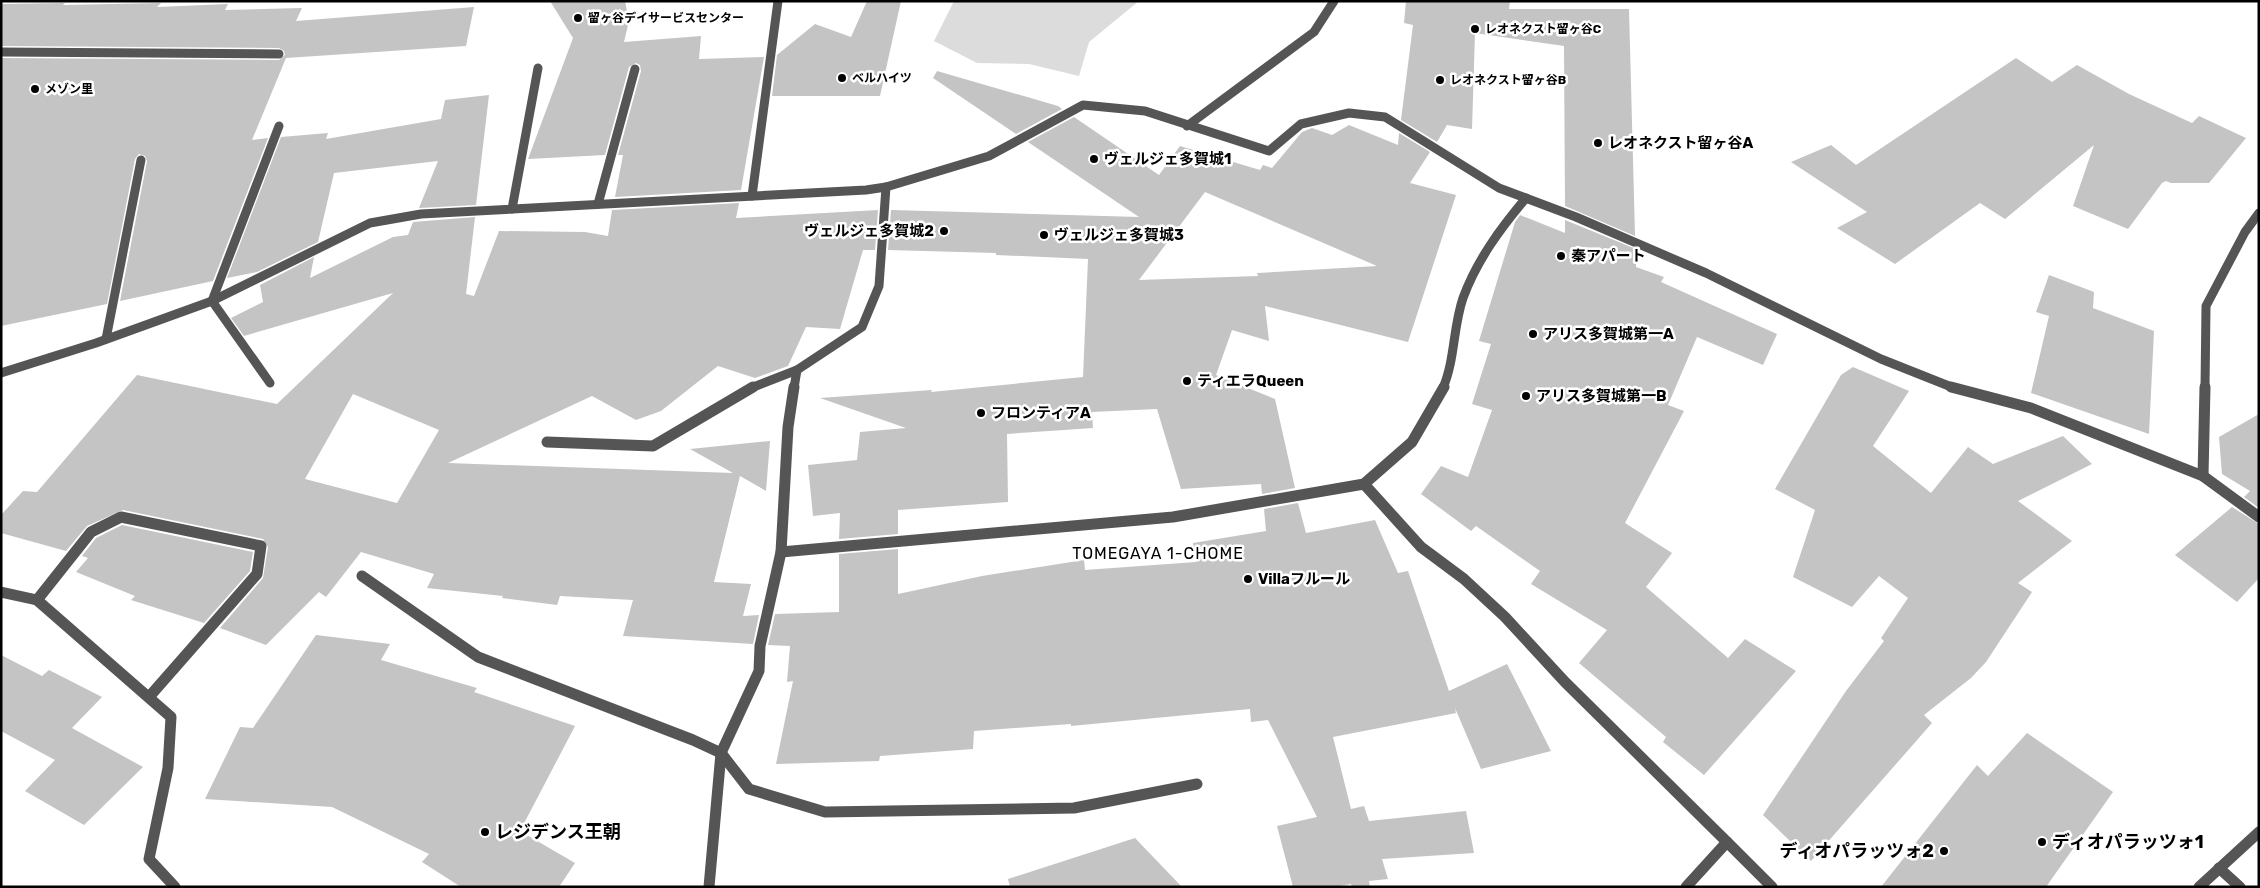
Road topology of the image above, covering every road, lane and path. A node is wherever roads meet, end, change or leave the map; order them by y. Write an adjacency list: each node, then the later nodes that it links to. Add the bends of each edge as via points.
1 (778, 1): 11 (street)
2 (1334, 1): 8 (street, via 1314,32)
3 (1, 52): 4 (street)
4 (279, 54)
5 (538, 68): 14 (street)
6 (635, 69): 13 (street)
7 (279, 126): 16 (street)
8 (1187, 126): 10 (street, via 1145,111 1083,105 988,156); 12 (street, via 1269,151 1301,124 1349,113 1385,117 1499,188)
9 (141, 160): 17 (street)
10 (886, 186): 11 (street, via 866,190); 18 (street, via 879,286 862,327)
11 (752, 196): 13 (street)
12 (1526, 198): 22 (street, via 1706,273 1881,359 1964,392 2031,408); 23 (street, via 1496,234 1479,262 1463,299 1444,386 1412,442)
13 (598, 204): 14 (street)
14 (512, 209): 16 (street, via 421,214 370,223)
15 (2259, 214): 22 (street, via 2245,232 2206,306)
16 (212, 301): 17 (street); 20 (street)
17 (106, 339): 19 (street)
18 (797, 370): 21 (street, via 758,384 653,446); 25 (street, via 788,427)
19 (1, 373)
20 (270, 383)
21 (547, 442)
22 (2203, 476): 24 (street)
23 (1364, 484): 25 (street, via 1173,517); 33 (street, via 1421,548 1464,579 1498,611)
24 (2259, 517)
25 (781, 552): 30 (street, via 760,646 759,671)
26 (362, 576): 30 (street, via 478,657)
27 (1, 592): 28 (street)
28 (37, 600): 29 (street); 29 (street, via 91,532 121,517 261,546 257,574)
29 (149, 697): 35 (street, via 171,717 168,768 149,859)
30 (720, 753): 31 (street, via 750,789 825,812 1074,808); 36 (street)
31 (1197, 784)
32 (2259, 832): 34 (street)
33 (1727, 842): 37 (street); 38 (street)
34 (2219, 868): 39 (street); 40 (street)
35 (175, 887)
36 (708, 887)
37 (1686, 887)
38 (1772, 887)
39 (2199, 887)
40 (2240, 887)

